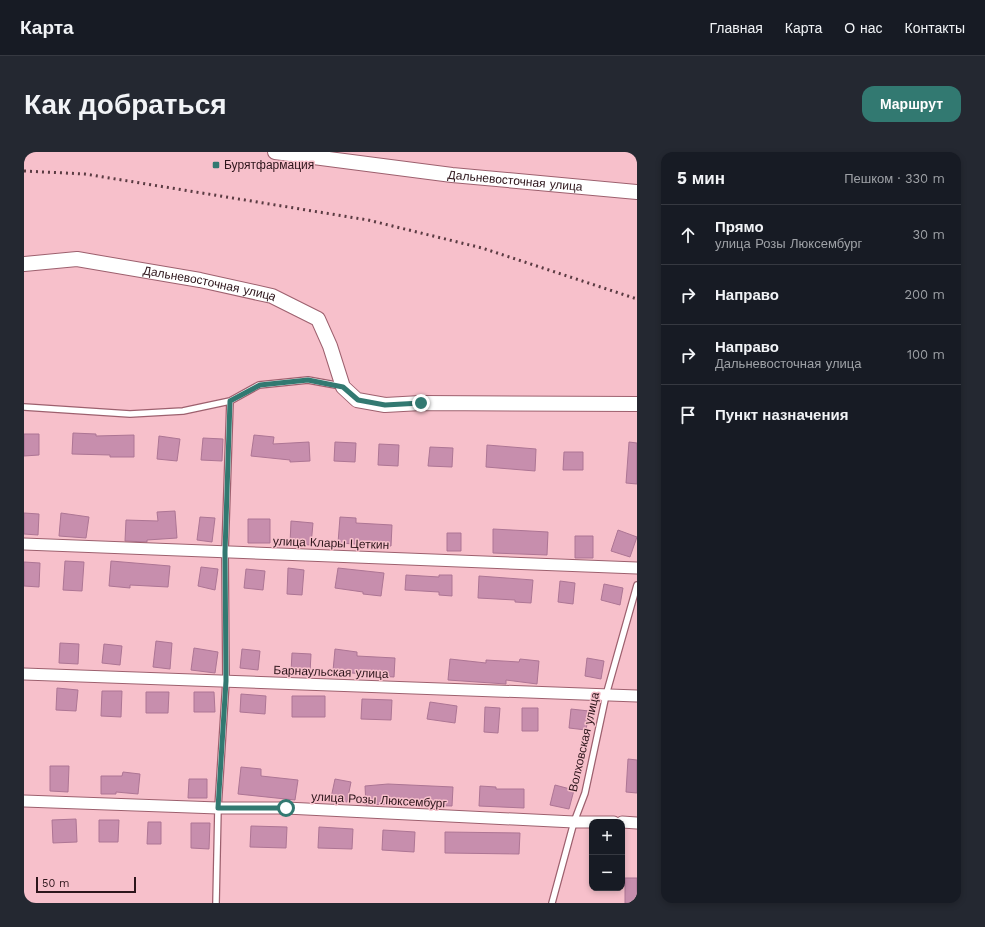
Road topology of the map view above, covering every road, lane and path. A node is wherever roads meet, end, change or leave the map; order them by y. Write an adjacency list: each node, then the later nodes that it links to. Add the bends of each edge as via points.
1 (275, 152): 2 (street, Дальневосточная улица, via 452,175)
2 (637, 192)
3 (24, 264): 4 (street, Дальневосточная улица, via 77,259 200,280 272,296 318,319)
4 (343, 387): 5 (lane, via 308,380 260,385); 6 (street, via 358,400 385,405)
5 (230, 401): 7 (lane, via 183,410 130,414); 9 (lane)
6 (637, 404)
7 (24, 407)
8 (24, 544): 9 (street, улица Клары Цеткин)
9 (225, 552): 10 (street, улица Клары Цеткин); 13 (lane)
10 (637, 568)
11 (637, 586): 14 (lane, Волховская улица)
12 (24, 674): 13 (street, Барнаульская улица)
13 (226, 681): 14 (street, Барнаульская улица); 17 (lane)
14 (606, 695): 15 (street, Барнаульская улица); 18 (lane, Волховская улица, via 585,793)
15 (637, 696)
16 (24, 801): 17 (street, улица Розы Люксембург)
17 (218, 808): 18 (street, улица Розы Люксембург, via 286,808); 22 (lane)
18 (574, 822): 19 (street, улица Розы Люксембург); 23 (lane, Волховская улица)
19 (589, 822)
20 (625, 822): 21 (street)
21 (637, 823)
22 (216, 903)
23 (552, 903)

